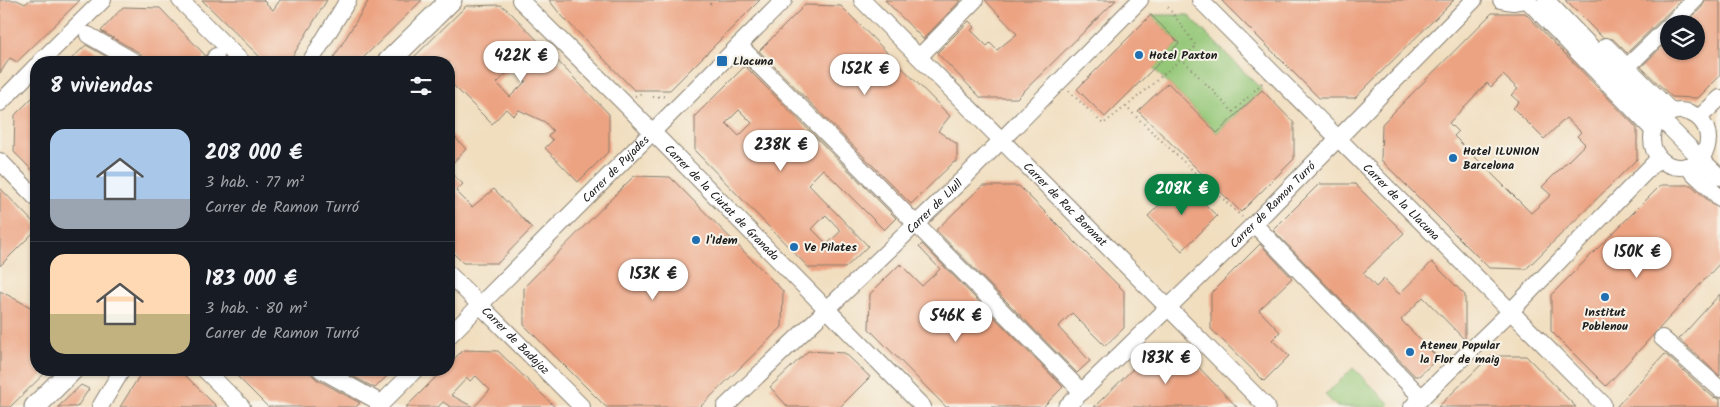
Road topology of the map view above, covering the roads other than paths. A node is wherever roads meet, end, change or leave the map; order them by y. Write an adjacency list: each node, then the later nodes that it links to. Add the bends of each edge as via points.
1 (103, 0): 21 (street)
2 (180, 0): 23 (street)
3 (348, 0): 24 (street)
4 (451, 0): 25 (main road)
5 (520, 0): 33 (street, Carrer de la Ciutat de Granada)
6 (784, 0): 20 (street, Carrer de Pujades)
7 (862, 0): 26 (street, Carrer de Roc Boronat)
8 (975, 0): 26 (street)
9 (1140, 0): 35 (street, Carrer de Llull)
10 (1200, 0): 34 (street, Carrer de la Llacuna)
11 (1474, 0): 34 (street, Carrer de Ramon Turró)
12 (1501, 0): 13 (street)
13 (1526, 0): 32 (street)
14 (1546, 0): 27 (street)
15 (1559, 0): 32 (street)
16 (1695, 0): 17 (street)
17 (1680, 15)
18 (88, 35): 22 (street)
19 (1660, 35): 27 (street)
20 (739, 45): 33 (street, Carrer de Pujades); 43 (street)
21 (46, 56)
22 (125, 56)
23 (236, 56)
24 (314, 56)
25 (394, 56)
26 (919, 57): 35 (street, Carrer de Roc Boronat)
27 (1624, 70): 32 (street)
28 (30, 72): 30 (street)
29 (1720, 98): 31 (street)
30 (0, 104)
31 (1704, 113)
32 (1662, 120): 36 (street, via 1652,142); 37 (street); 37 (street, via 1688,112 1701,120 1708,135)
33 (654, 133): 45 (street, Carrer de Pujades); 47 (street, Carrer de la Ciutat de Granada)
34 (1339, 139): 42 (street, Carrer de Ramon Turró); 48 (street, Carrer de la Llacuna)
35 (1001, 140): 43 (street, Carrer de Llull); 46 (street, Carrer de Roc Boronat)
36 (1659, 158): 37 (street, via 1672,166); 48 (street)
37 (1702, 158): 39 (street); 41 (street)
38 (0, 161): 40 (street)
39 (1720, 177)
40 (30, 192)
41 (1720, 198)
42 (1249, 222): 46 (street, Carrer de Ramon Turró); 58 (street)
43 (915, 224): 47 (street, Carrer de Llull); 57 (street)
44 (455, 280): 45 (street, Carrer de Badajoz)
45 (480, 306): 49 (street, Carrer de Pujades); 65 (street, Carrer de Badajoz)
46 (1168, 308): 57 (street, Carrer de Ramon Turró); 60 (street, Carrer de Roc Boronat)
47 (827, 309): 66 (street, Carrer de Llull); 67 (street, Carrer de la Ciutat de Granada)
48 (1509, 313): 58 (street); 61 (street, Carrer de la Llacuna)
49 (455, 330)
50 (1662, 338): 56 (street)
51 (66, 376): 62 (main road)
52 (118, 376): 63 (street)
53 (211, 376): 64 (street)
54 (331, 376): 59 (street)
55 (409, 376): 59 (street)
56 (1720, 389)
57 (1082, 392): 68 (street, Carrer de Ramon Turró)
58 (1417, 402)
59 (380, 405)
60 (1261, 405)
61 (1602, 406)
62 (35, 407)
63 (100, 407)
64 (242, 407)
65 (582, 407)
66 (725, 407)
67 (923, 407)
68 (1066, 407)

